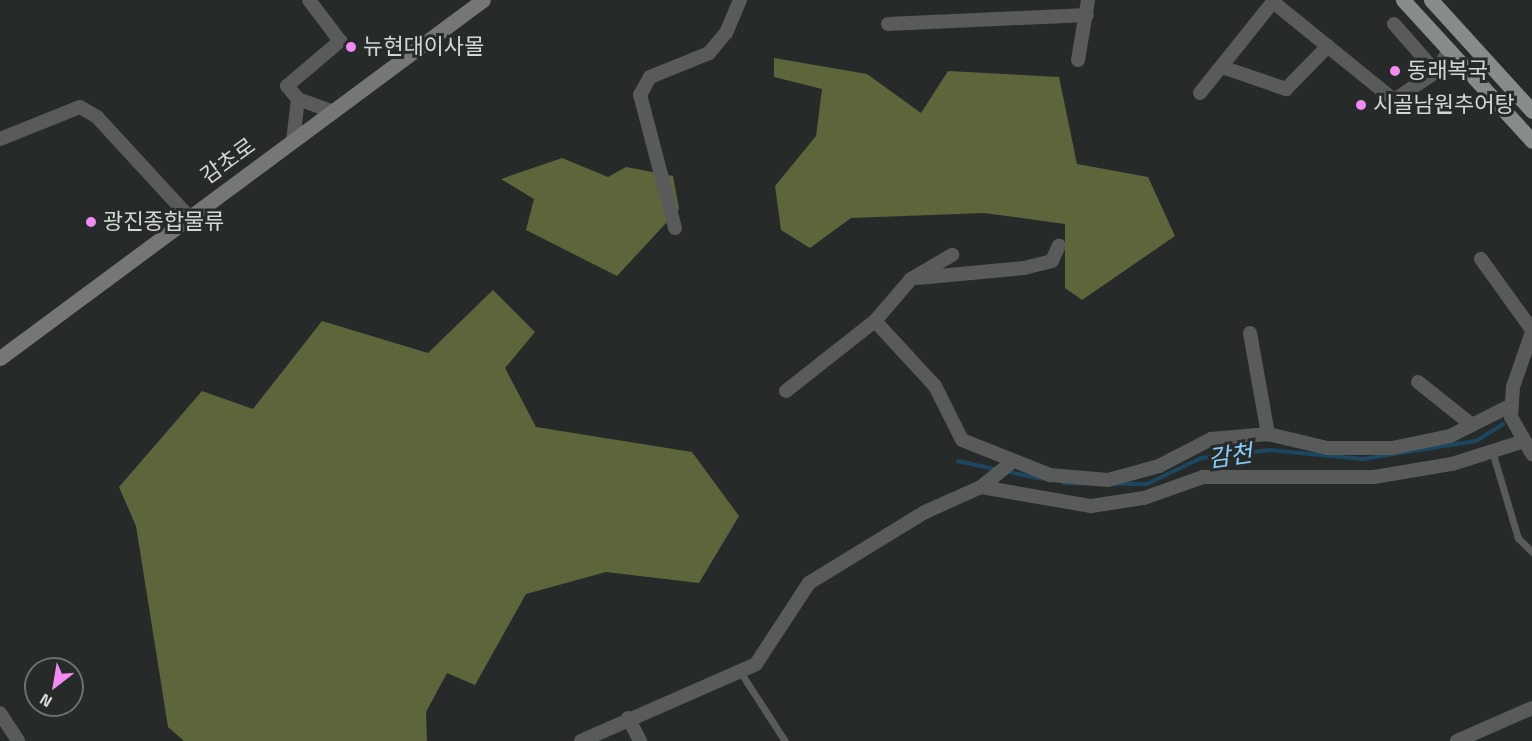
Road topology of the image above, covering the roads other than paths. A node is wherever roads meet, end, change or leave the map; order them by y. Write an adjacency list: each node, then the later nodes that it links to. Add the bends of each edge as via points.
1 (309, 0): 16 (street, via 340,41 287,86)
2 (483, 0): 18 (main road, 감초로)
3 (740, 0): 23 (street, via 726,33 709,53 650,77 640,95)
4 (1088, 0): 7 (street)
5 (1403, 0): 11 (main road)
6 (1431, 0): 17 (main road)
7 (1087, 15): 8 (street); 12 (street)
8 (888, 24)
9 (1394, 24): 14 (street)
10 (1328, 46): 13 (street, via 1286,89); 13 (street, via 1273,2); 14 (street, via 1394,100)
11 (1449, 50): 14 (street); 21 (main road)
12 (1078, 60)
13 (1222, 67): 15 (street)
14 (1436, 72)
15 (1200, 93)
16 (298, 99): 18 (street); 20 (street)
17 (1532, 111)
18 (333, 112): 20 (main road, 감초로)
19 (0, 139): 22 (street, via 80,106 97,117)
20 (293, 141): 22 (main road, 감초로)
21 (1532, 141)
22 (189, 217): 31 (main road, 감초로)
23 (675, 228)
24 (1059, 245): 27 (street, via 1052,261 1024,268)
25 (952, 255): 27 (street)
26 (1481, 258): 29 (street)
27 (911, 279): 28 (street)
28 (875, 321): 33 (street); 40 (street, via 935,386 962,440)
29 (1532, 331): 34 (street)
30 (1250, 333): 36 (street)
31 (0, 358)
32 (1418, 382): 35 (street)
33 (786, 391)
34 (1512, 405): 35 (street); 37 (street, via 1511,417)
35 (1472, 425): 36 (street, via 1450,436 1392,448 1327,448)
36 (1268, 434): 40 (street, via 1211,439 1160,466 1108,480 1050,475)
37 (1524, 441): 38 (street); 39 (street)
38 (1492, 451): 41 (street, via 1374,477 1203,477 1144,498 1091,506); 42 (lane, via 1518,538)
39 (1532, 454)
40 (1010, 463): 41 (street)
41 (986, 483): 43 (street, via 925,512 809,583 756,664)
42 (1532, 552)
43 (739, 670): 46 (street); 50 (lane)
44 (1532, 708): 51 (street)
45 (0, 713): 47 (street)
46 (628, 718): 48 (street); 49 (street)
47 (18, 741)
48 (581, 741)
49 (640, 741)
50 (784, 741)
51 (1457, 741)

